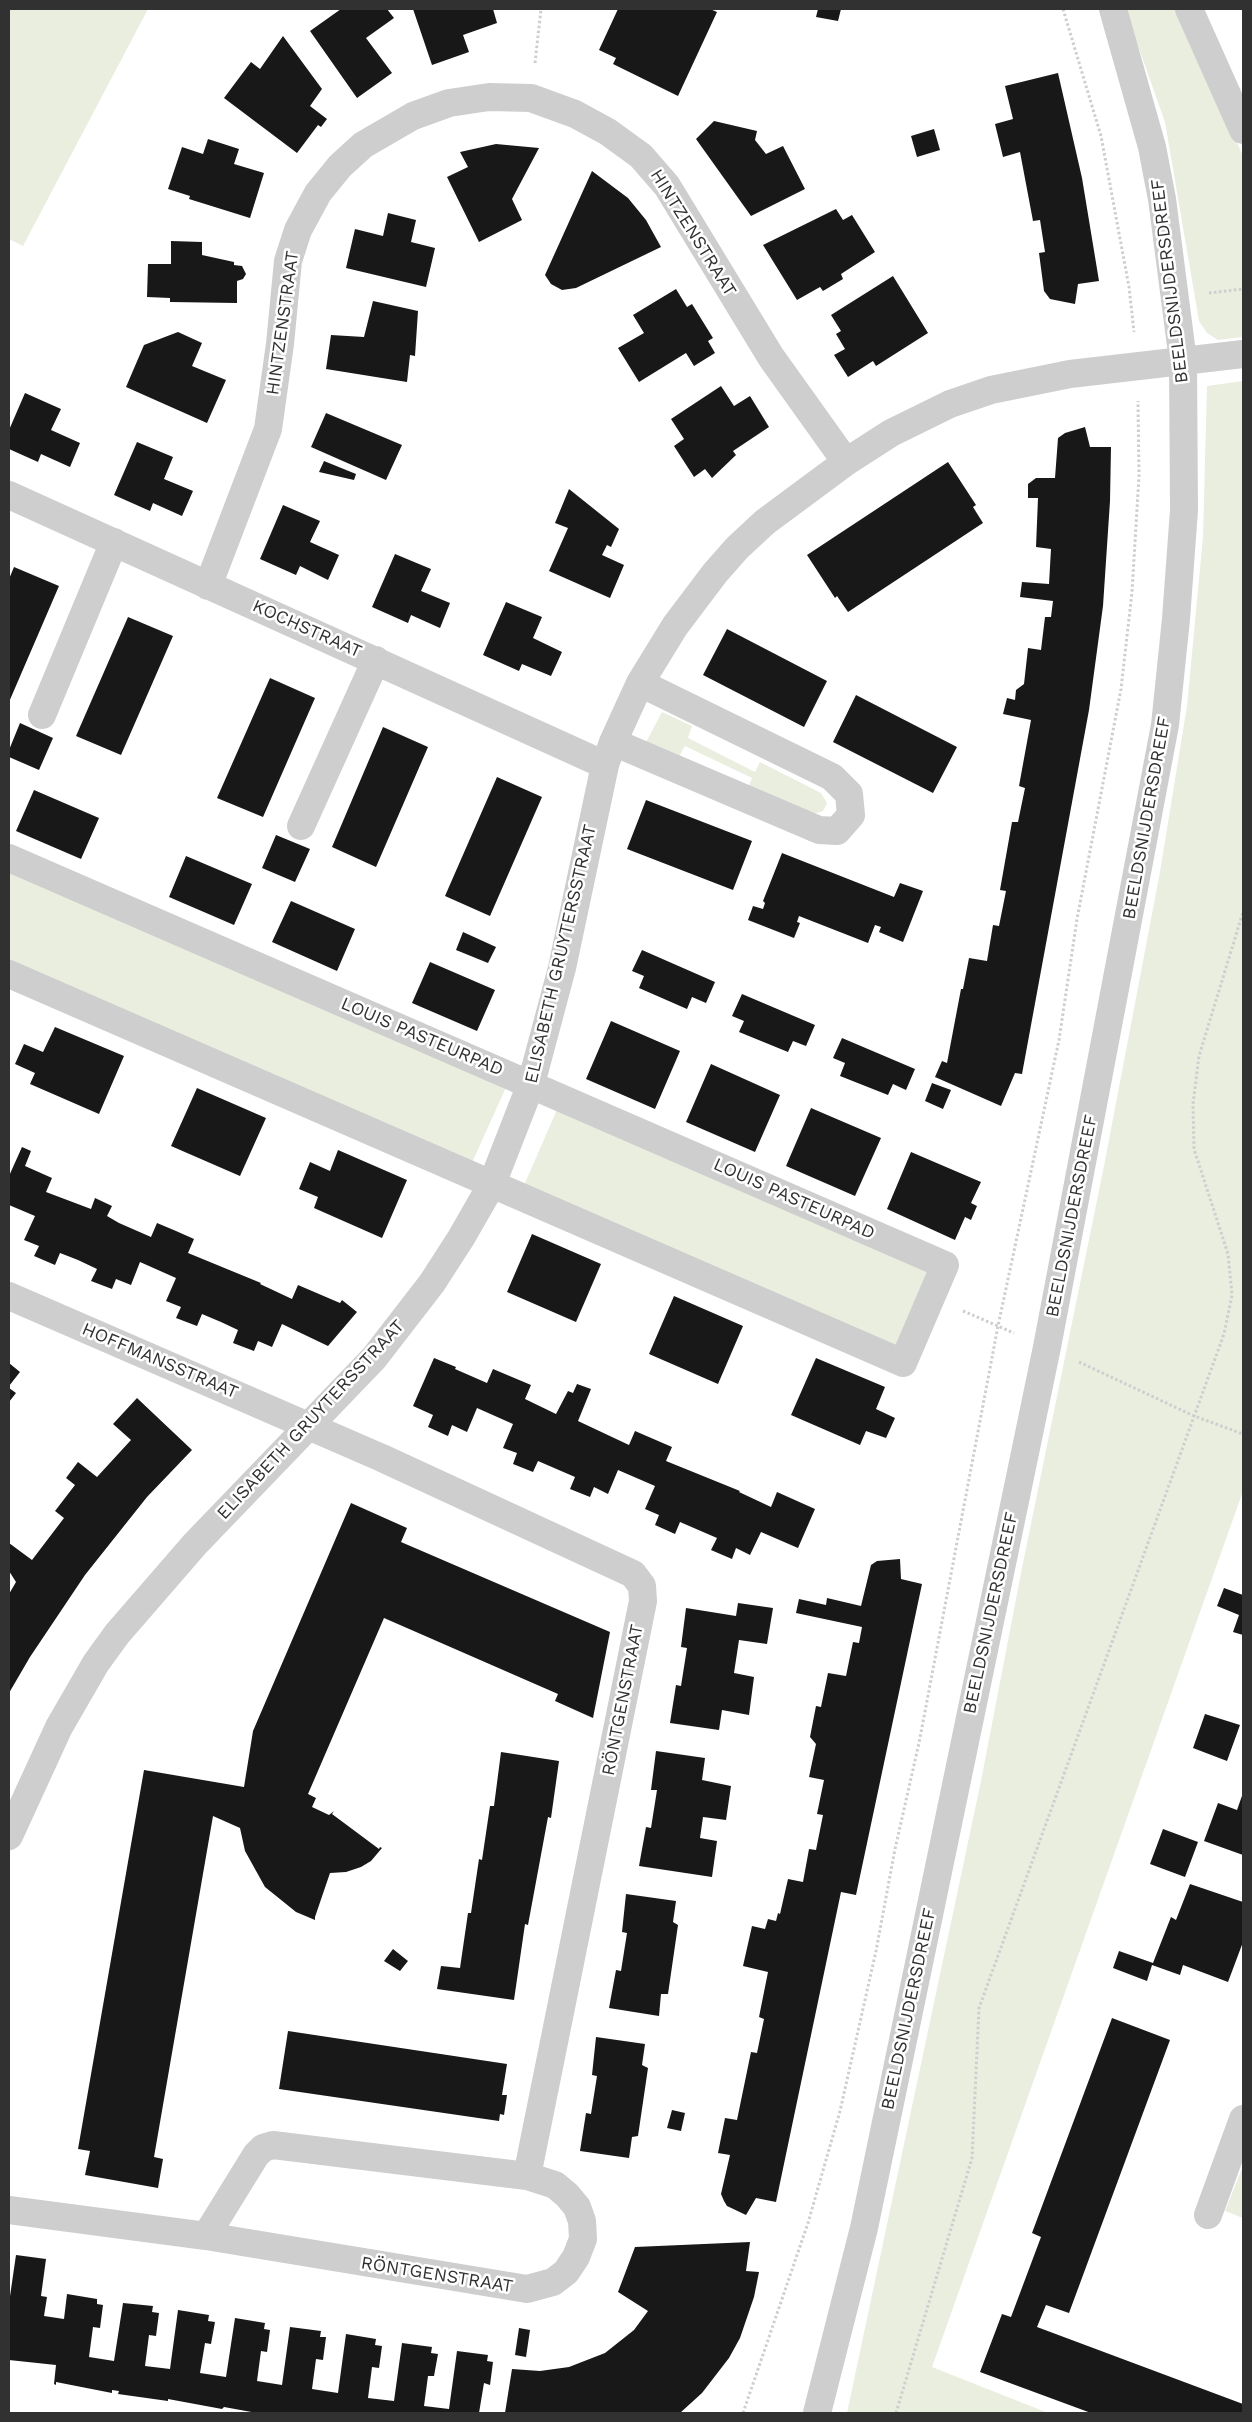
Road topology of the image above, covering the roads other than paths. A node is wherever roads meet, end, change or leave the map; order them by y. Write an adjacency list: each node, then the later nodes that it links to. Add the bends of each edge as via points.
1 (1112, 9): 5 (street, BEELDSNIJDERSDREEF, via 1154,156)
2 (1189, 9): 3 (street)
3 (1243, 130)
4 (1243, 354): 5 (street, ELISABETH GRUYTERSSTRAAT)
5 (1183, 360): 6 (street, ELISABETH GRUYTERSSTRAAT, via 1070,374 991,390 923,416); 27 (street, BEELDSNIJDERSDREEF, via 1184,510 1165,725 1047,1347 864,2228)
6 (846, 462): 9 (street, HINTZENSTRAAT, via 771,357 655,169 641,156 608,132 575,114 531,98 489,97 449,104 414,116 364,145 340,166 318,193 298,230 288,261 268,429); 11 (street, ELISABETH GRUYTERSSTRAAT, via 765,522 737,548 675,626)
7 (9, 495): 8 (street, KOCHSTRAAT)
8 (114, 542): 9 (street, KOCHSTRAAT); 12 (street)
9 (208, 586): 10 (street, KOCHSTRAAT)
10 (376, 660): 13 (street, KOCHSTRAAT); 14 (street)
11 (640, 683): 13 (street, ELISABETH GRUYTERSSTRAAT); 13 (street, via 832,778 849,794 851,815 837,831 819,830)
12 (42, 715)
13 (609, 754): 17 (street, ELISABETH GRUYTERSSTRAAT, via 562,968)
14 (301, 826)
15 (9, 858): 17 (street, LOUIS PASTEURPAD)
16 (9, 974): 18 (street)
17 (532, 1084): 18 (street, ELISABETH GRUYTERSSTRAAT); 18 (street, LOUIS PASTEURPAD, via 945,1266 903,1363)
18 (492, 1184): 20 (street, ELISABETH GRUYTERSSTRAAT, via 461,1238 403,1323)
19 (9, 1296): 20 (street, HOFFMANSSTRAAT)
20 (311, 1426): 21 (street, ELISABETH GRUYTERSSTRAAT, via 195,1544 117,1634 96,1663 60,1727); 23 (street, RÖNTGENSTRAAT, via 633,1574 642,1586 644,1601)
21 (9, 1836)
22 (1243, 2119): 25 (street)
23 (527, 2176): 26 (street, RÖNTGENSTRAAT, via 273,2145 256,2155); 26 (street, RÖNTGENSTRAAT, via 555,2185 567,2195 577,2207 583,2239 566,2272 554,2282 527,2289)
24 (9, 2210): 26 (street, RÖNTGENSTRAAT)
25 (1208, 2215)
26 (206, 2236)
27 (817, 2413)

